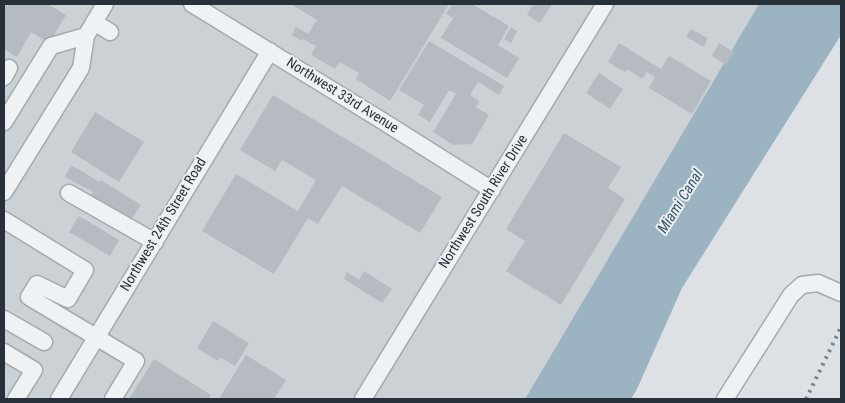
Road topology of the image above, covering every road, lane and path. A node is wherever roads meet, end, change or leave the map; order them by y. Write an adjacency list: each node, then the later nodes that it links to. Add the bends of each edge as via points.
1 (105, 4): 4 (street)
2 (192, 4): 7 (street, Northwest 33rd Avenue)
3 (605, 4): 9 (street, Northwest South River Drive)
4 (94, 22): 5 (street); 6 (street)
5 (110, 32)
6 (86, 36): 8 (street, via 51,46); 10 (street, via 81,68)
7 (270, 52): 9 (street, Northwest 33rd Avenue); 13 (street, Northwest 24th Street Road)
8 (4, 122)
9 (492, 190): 22 (street, Northwest South River Drive)
10 (4, 192)
11 (69, 193): 13 (street)
12 (4, 220): 16 (street, via 85,270 68,299 37,284 29,297)
13 (155, 242): 16 (street, Northwest 24th Street Road)
14 (841, 293): 23 (street, via 818,283 802,285 791,295)
15 (4, 319): 17 (street)
16 (96, 337): 20 (street, Northwest 24th Street Road); 21 (street, via 136,360)
17 (44, 342)
18 (4, 352): 19 (street, via 34,370)
19 (16, 399)
20 (59, 399)
21 (113, 399)
22 (362, 399)
23 (725, 399)

